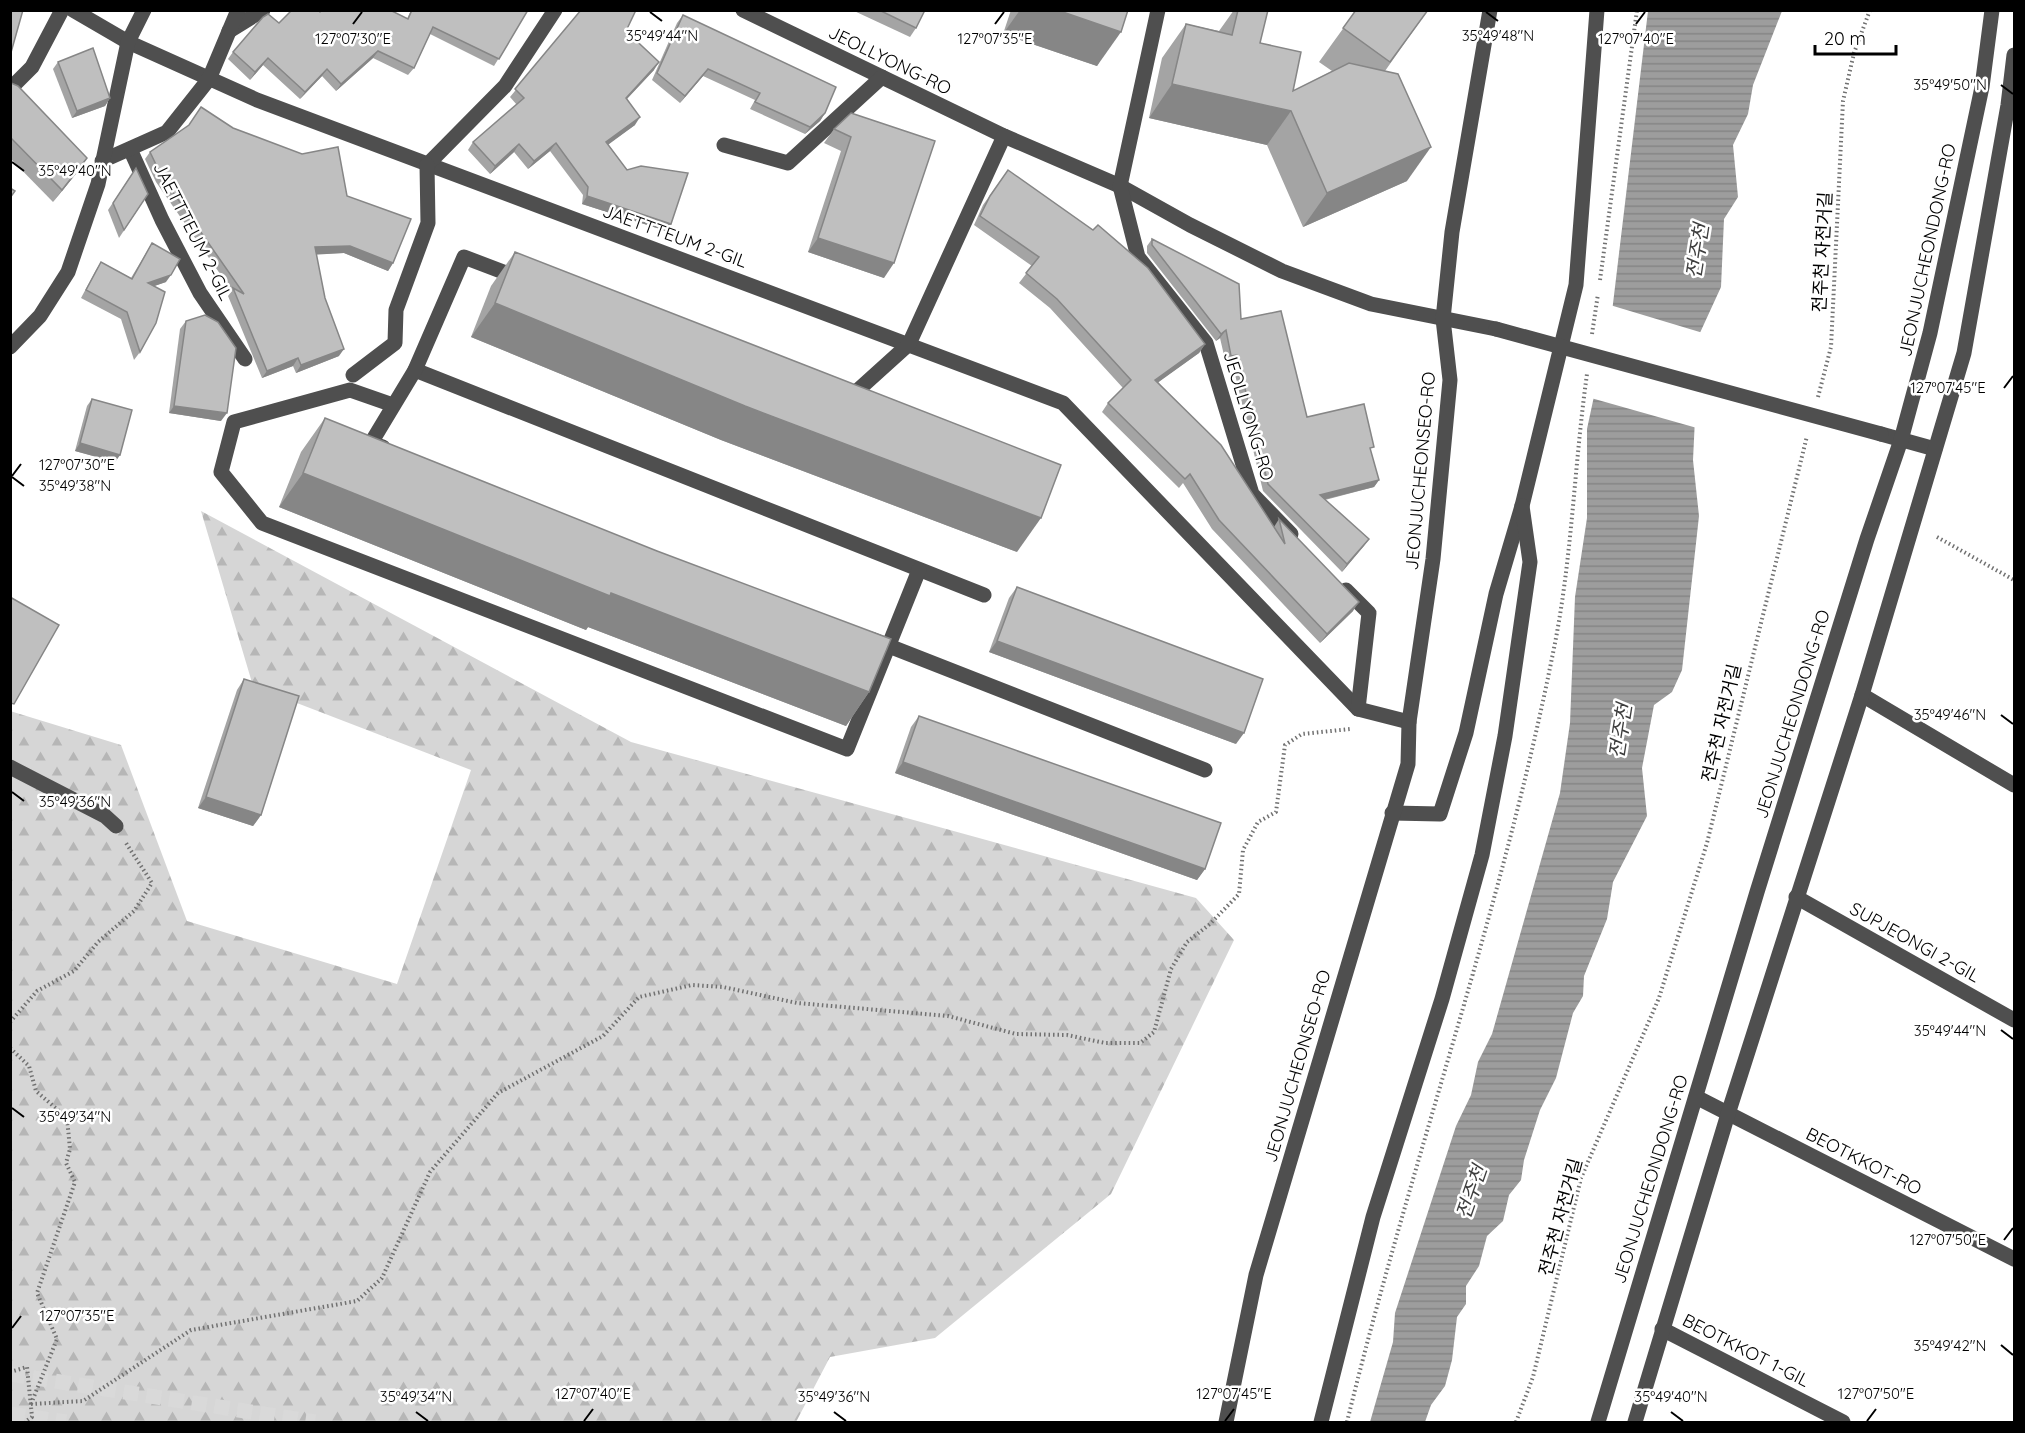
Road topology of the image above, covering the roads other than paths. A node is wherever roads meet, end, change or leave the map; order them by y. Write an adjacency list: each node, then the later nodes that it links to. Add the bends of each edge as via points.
1 (62, 10): 17 (street, via 32,67)
2 (73, 10): 13 (street, JAETTTEUM 2-GIL)
3 (144, 10): 13 (street)
4 (238, 10): 12 (street)
5 (263, 10): 12 (street)
6 (555, 10): 22 (street, via 505,86)
7 (1158, 10): 23 (street)
8 (1490, 10): 25 (street, JEONJUCHEONSEO-RO, via 1452,232)
9 (1597, 10): 36 (street, via 1576,285)
10 (1992, 10): 33 (street, JEONJUCHEONDONG-RO, via 1982,87 1933,322)
11 (746, 11): 15 (street, JEOLLYONG-RO)
12 (229, 31): 16 (street)
13 (128, 42): 16 (street, JAETTTEUM 2-GIL); 21 (street)
14 (2014, 55): 34 (street, via 1964,353)
15 (882, 77): 18 (street, JEOLLYONG-RO); 19 (street, via 788,163)
16 (209, 78): 20 (street, JAETTTEUM 2-GIL, via 167,132); 22 (street, JAETTTEUM 2-GIL)
17 (10, 88)
18 (1004, 136): 23 (street, JEOLLYONG-RO); 26 (street)
19 (724, 145)
20 (130, 149): 21 (street, JAETTTEUM 2-GIL); 28 (street, JAETTTEUM 2-GIL, via 200,293)
21 (102, 161): 27 (street, via 68,272 40,316)
22 (427, 165): 26 (street, JAETTTEUM 2-GIL); 30 (street, via 428,223 396,310 395,343)
23 (1120, 186): 25 (street, JEOLLYONG-RO, via 1282,271 1371,304); 37 (street, JEOLLYONG-RO, via 1137,257 1206,343 1252,494)
24 (531, 282): 29 (street, via 464,257)
25 (1443, 319): 33 (street, JEOLLYONG-RO, bridge, via 1496,329); 45 (street, JEONJUCHEONSEO-RO, via 1450,380 1433,559)
26 (909, 344): 31 (street, via 845,402); 44 (street, via 1063,404)
27 (10, 347)
28 (245, 359)
29 (415, 370): 32 (street); 38 (street)
30 (353, 375)
31 (834, 397)
32 (393, 405): 35 (street, via 371,443); 42 (street, via 350,390 234,422 221,471 262,524 847,749)
33 (1901, 440): 34 (street, JEOLLYONG-RO); 53 (street, JEONJUCHEONDONG-RO, via 1867,538)
34 (1935, 449): 43 (street)
35 (393, 451)
36 (1522, 506): 49 (street, via 1496,594 1466,733 1440,814); 58 (street, via 1530,562 1506,736 1482,855 1442,999 1373,1217)
37 (1302, 545)
38 (919, 570): 40 (street); 42 (street)
39 (1336, 579): 44 (street, via 1369,613)
40 (984, 595)
41 (856, 633): 42 (street)
42 (889, 646): 47 (street)
43 (1862, 695): 48 (street); 51 (street)
44 (1358, 709): 45 (street)
45 (1409, 722): 49 (street, JEONJUCHEONSEO-RO, via 1408,764)
46 (10, 767): 50 (street, via 105,816)
47 (1205, 770)
48 (2014, 785)
49 (1392, 813): 57 (street, JEONJUCHEONSEO-RO, via 1256,1275)
50 (116, 826)
51 (1797, 897): 52 (street, SUPJEONGI 2-GIL); 54 (street)
52 (2014, 1020)
53 (1696, 1097): 54 (street, BEOTKKOT-RO); 59 (street, JEONJUCHEONDONG-RO)
54 (1728, 1114): 55 (street, BEOTKKOT-RO); 56 (street)
55 (2014, 1259)
56 (1662, 1329): 60 (street); 61 (street, BEOTKKOT 1-GIL)
57 (1226, 1422)
58 (1322, 1422)
59 (1598, 1422)
60 (1635, 1422)
61 (1843, 1422)

